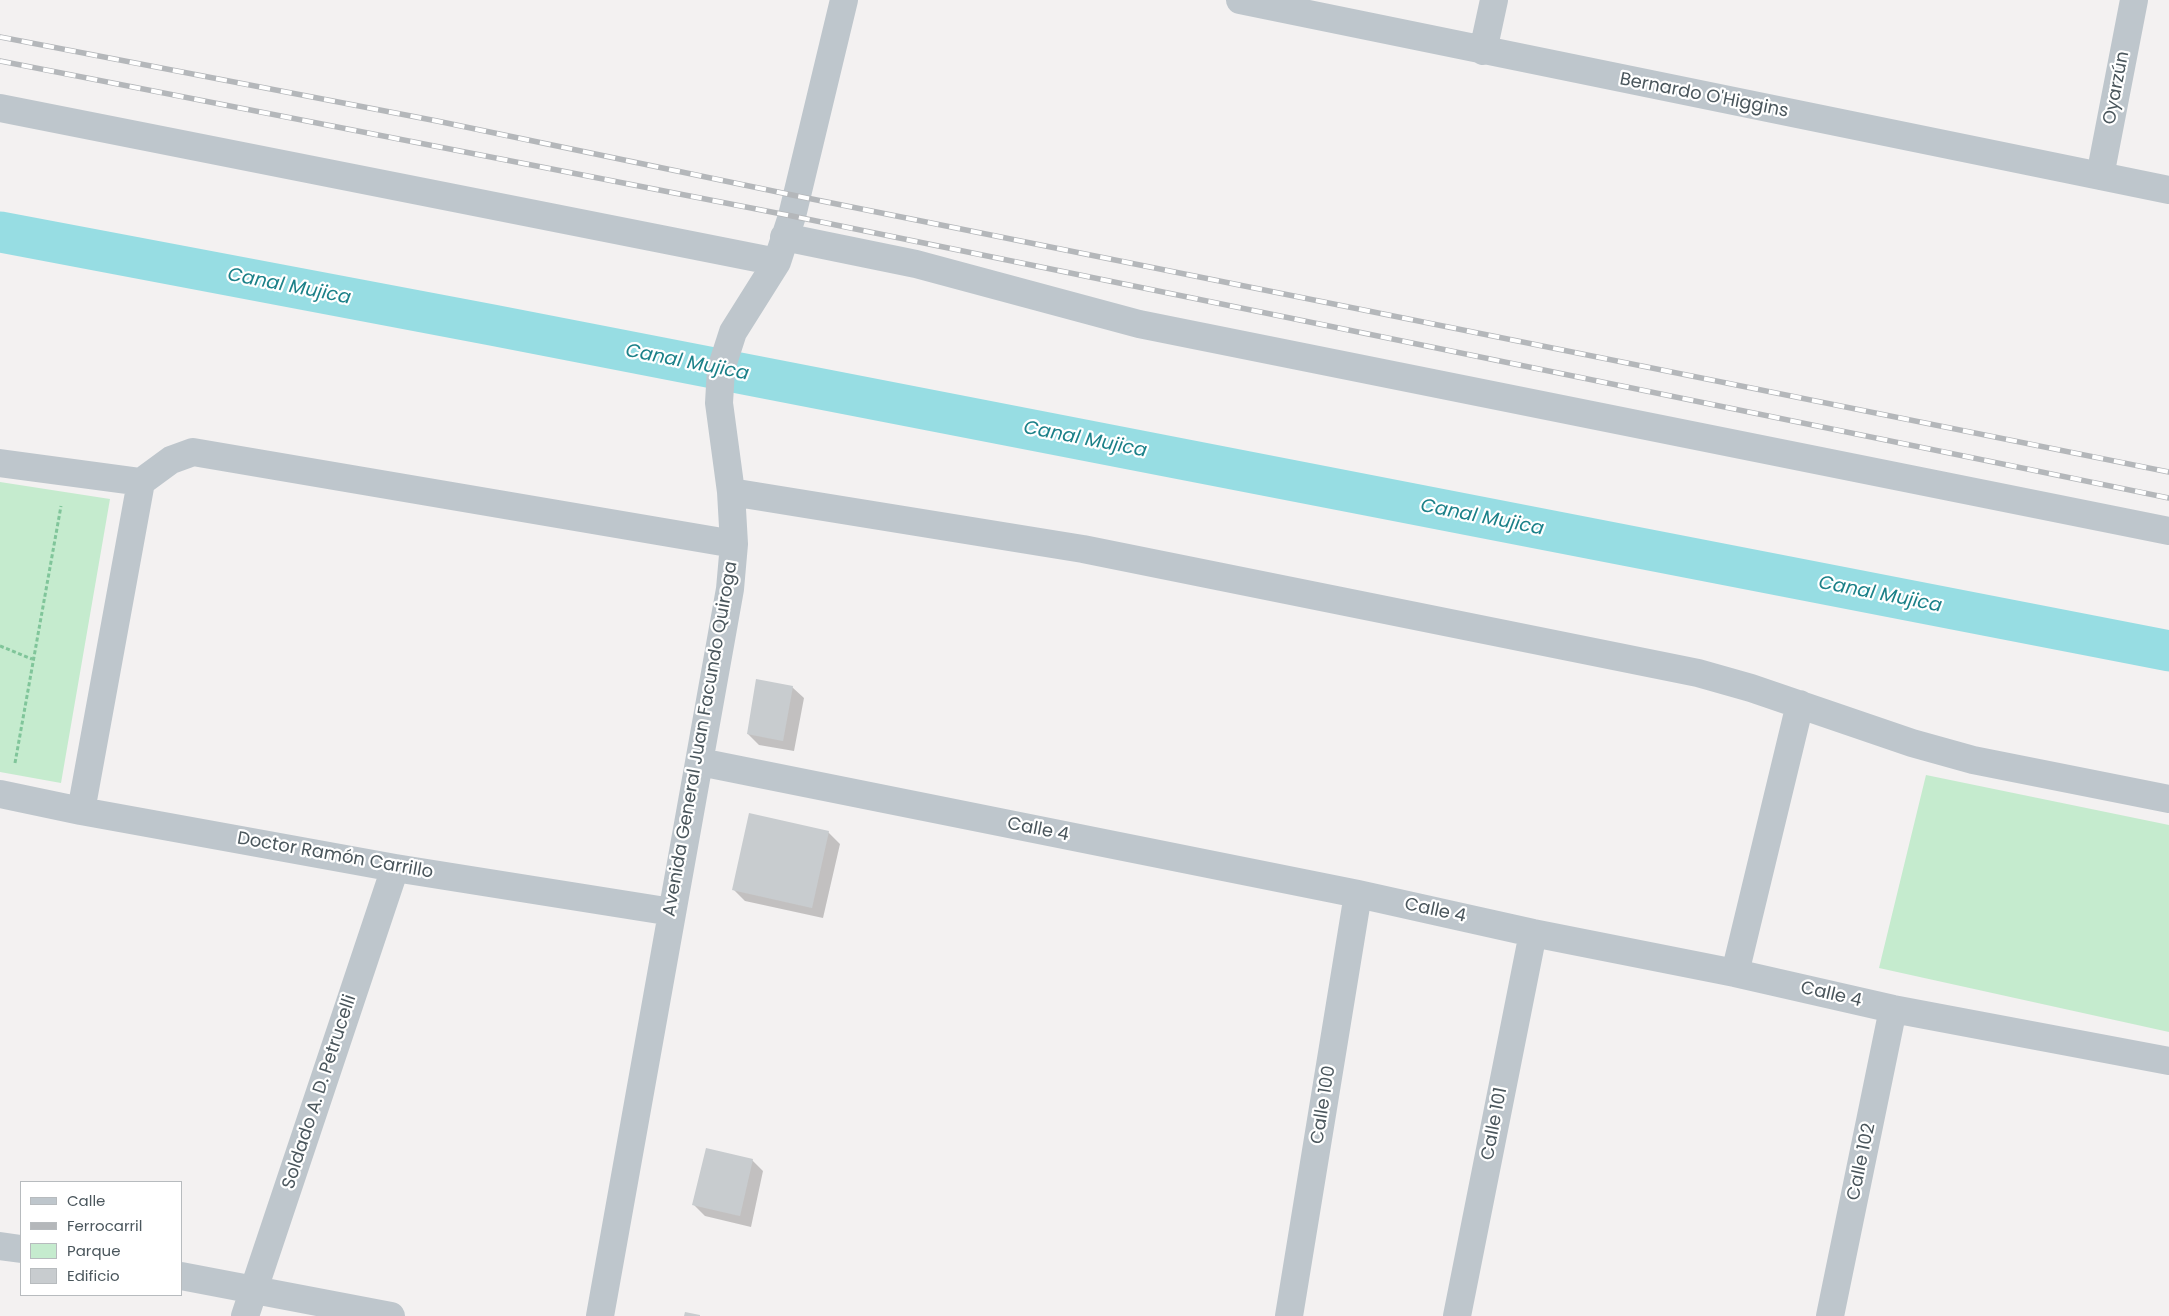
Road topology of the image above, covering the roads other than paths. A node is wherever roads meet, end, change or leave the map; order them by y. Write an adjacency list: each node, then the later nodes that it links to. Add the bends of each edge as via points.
1 (844, 0): 9 (street, Avenida General Juan Facundo Quiroga, via 792,216)
2 (1240, 0): 5 (street, Bernardo O'Higgins)
3 (1494, 0): 5 (street)
4 (2134, 0): 7 (street, Oyarzún)
5 (1483, 51): 7 (street, Bernardo O'Higgins)
6 (0, 108): 9 (street)
7 (2100, 176): 8 (street, Bernardo O'Higgins)
8 (2169, 190)
9 (780, 249): 12 (street, Avenida General Juan Facundo Quiroga, via 733,332 721,369 718,403); 13 (street, via 916,264 1140,324)
10 (0, 463): 11 (street)
11 (140, 482): 14 (street, via 171,460 193,452); 19 (street)
12 (731, 492): 14 (street, Avenida General Juan Facundo Quiroga); 15 (street, via 1102,553 1698,673)
13 (2169, 531)
14 (734, 544): 16 (street, Avenida General Juan Facundo Quiroga, via 730,589)
15 (1800, 704): 18 (street, via 1912,744 1973,760); 24 (street)
16 (700, 762): 21 (street, Calle 4); 22 (street, Avenida General Juan Facundo Quiroga)
17 (5, 795): 19 (street, Doctor Ramón Carrillo)
18 (2169, 799)
19 (81, 811): 20 (street, Doctor Ramón Carrillo)
20 (395, 868): 22 (street, Doctor Ramón Carrillo); 30 (street, Soldado A. D. Petrucelli)
21 (1358, 894): 23 (street, Calle 4); 34 (street, Calle 100)
22 (672, 912): 33 (street, Avenida General Juan Facundo Quiroga)
23 (1532, 933): 24 (street, Calle 4); 35 (street, Calle 101)
24 (1735, 973): 25 (street, Calle 4)
25 (1893, 1009): 26 (street, Calle 4); 36 (street, Calle 102)
26 (2169, 1061)
27 (0, 1246): 28 (street)
28 (20, 1249)
29 (182, 1276): 30 (street)
30 (254, 1289): 31 (street, Soldado A. D. Petrucelli); 32 (street)
31 (245, 1316)
32 (391, 1316)
33 (600, 1316)
34 (1289, 1316)
35 (1456, 1316)
36 (1830, 1316)

